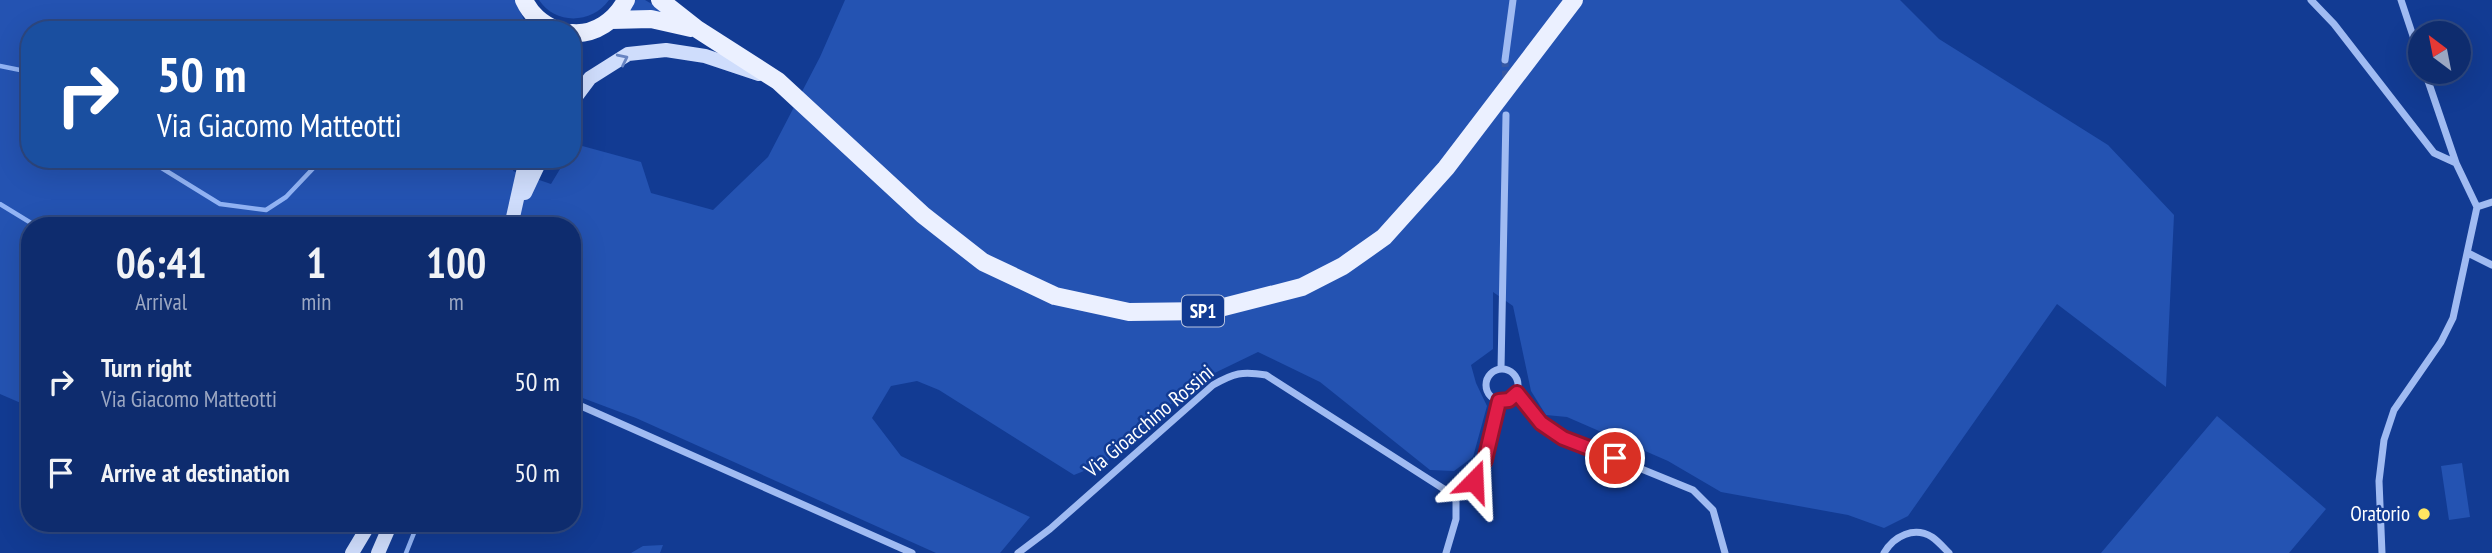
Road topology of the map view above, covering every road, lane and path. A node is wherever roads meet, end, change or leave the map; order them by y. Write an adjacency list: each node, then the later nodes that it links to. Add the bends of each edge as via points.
1 (626, 0): 8 (main road)
2 (660, 0): 11 (main road, SP1)
3 (1513, 0): 13 (street)
4 (1574, 0): 14 (main road, SP1, via 1446,168 1384,237 1302,287 1208,311 1129,312 1055,296 983,262 923,215)
5 (2311, 0): 18 (street, via 2434,153)
6 (2401, 0): 10 (street)
7 (526, 5): 9 (main road)
8 (611, 20): 11 (main road, SP1, via 651,19); 12 (main road, SP1)
9 (540, 21)
10 (2408, 21)
11 (697, 29): 14 (main road, SP1)
12 (581, 34)
13 (1505, 60)
14 (778, 81): 16 (main road, one-way to 14, via 590,78 628,54 666,50 705,56)
15 (2429, 84): 18 (street)
16 (581, 90)
17 (1506, 115): 27 (street)
18 (2456, 163): 22 (street)
19 (524, 168): 23 (main road)
20 (537, 168): 24 (main road)
21 (2492, 202): 22 (street)
22 (2477, 207): 25 (street)
23 (513, 217)
24 (514, 217)
25 (2468, 253): 26 (street); 42 (street, via 2453,318 2394,410 2384,440 2379,481)
26 (2492, 265)
27 (1501, 369): 28 (street, via 1516,376); 29 (street, via 1490,374 1486,385 1489,395)
28 (1517, 393): 29 (street); 39 (street, via 1541,423 1563,438 1693,490 1713,510)
29 (1499, 401): 31 (street, via 1485,460 1474,481)
30 (581, 406): 36 (street)
31 (1456, 491): 37 (street, Via Gioacchino Rossini, via 1439,487 1289,388 1266,375 1247,372 1213,385); 38 (street, via 1456,519)
32 (365, 532): 34 (main road)
33 (387, 532): 35 (main road)
34 (352, 553)
35 (378, 553)
36 (912, 553)
37 (1018, 553)
38 (1446, 553)
39 (1726, 553)
40 (1884, 553): 41 (street, via 1893,540 1911,531 1931,536)
41 (1949, 553)
42 (2382, 553)

